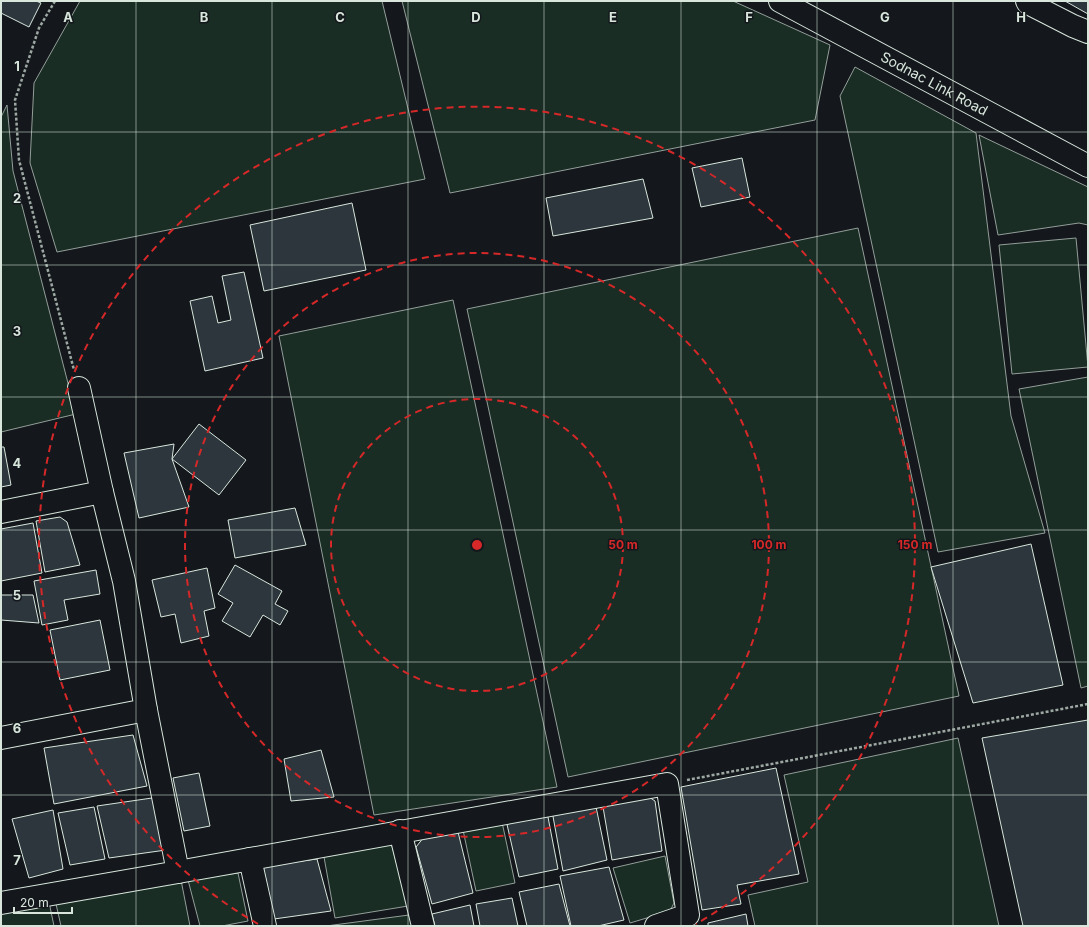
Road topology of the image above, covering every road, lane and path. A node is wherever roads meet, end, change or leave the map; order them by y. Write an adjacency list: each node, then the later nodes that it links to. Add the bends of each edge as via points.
1 (55, 1): 6 (path, via 39,28 16,100 18,152)
2 (780, 1): 5 (street, Sodnac Link Road)
3 (1027, 1): 4 (street)
4 (1088, 32)
5 (1088, 166)
6 (79, 388): 7 (street)
7 (102, 492): 8 (street); 10 (street, via 124,581)
8 (1, 512)
9 (1088, 704): 12 (path)
10 (146, 710): 11 (street); 15 (street)
11 (2, 731)
12 (666, 784): 13 (street); 19 (street, via 688,915)
13 (400, 831): 14 (street); 18 (street)
14 (250, 859): 15 (street); 17 (street)
15 (178, 872): 16 (street)
16 (1, 903)
17 (265, 926)
18 (422, 926)
19 (656, 926)

